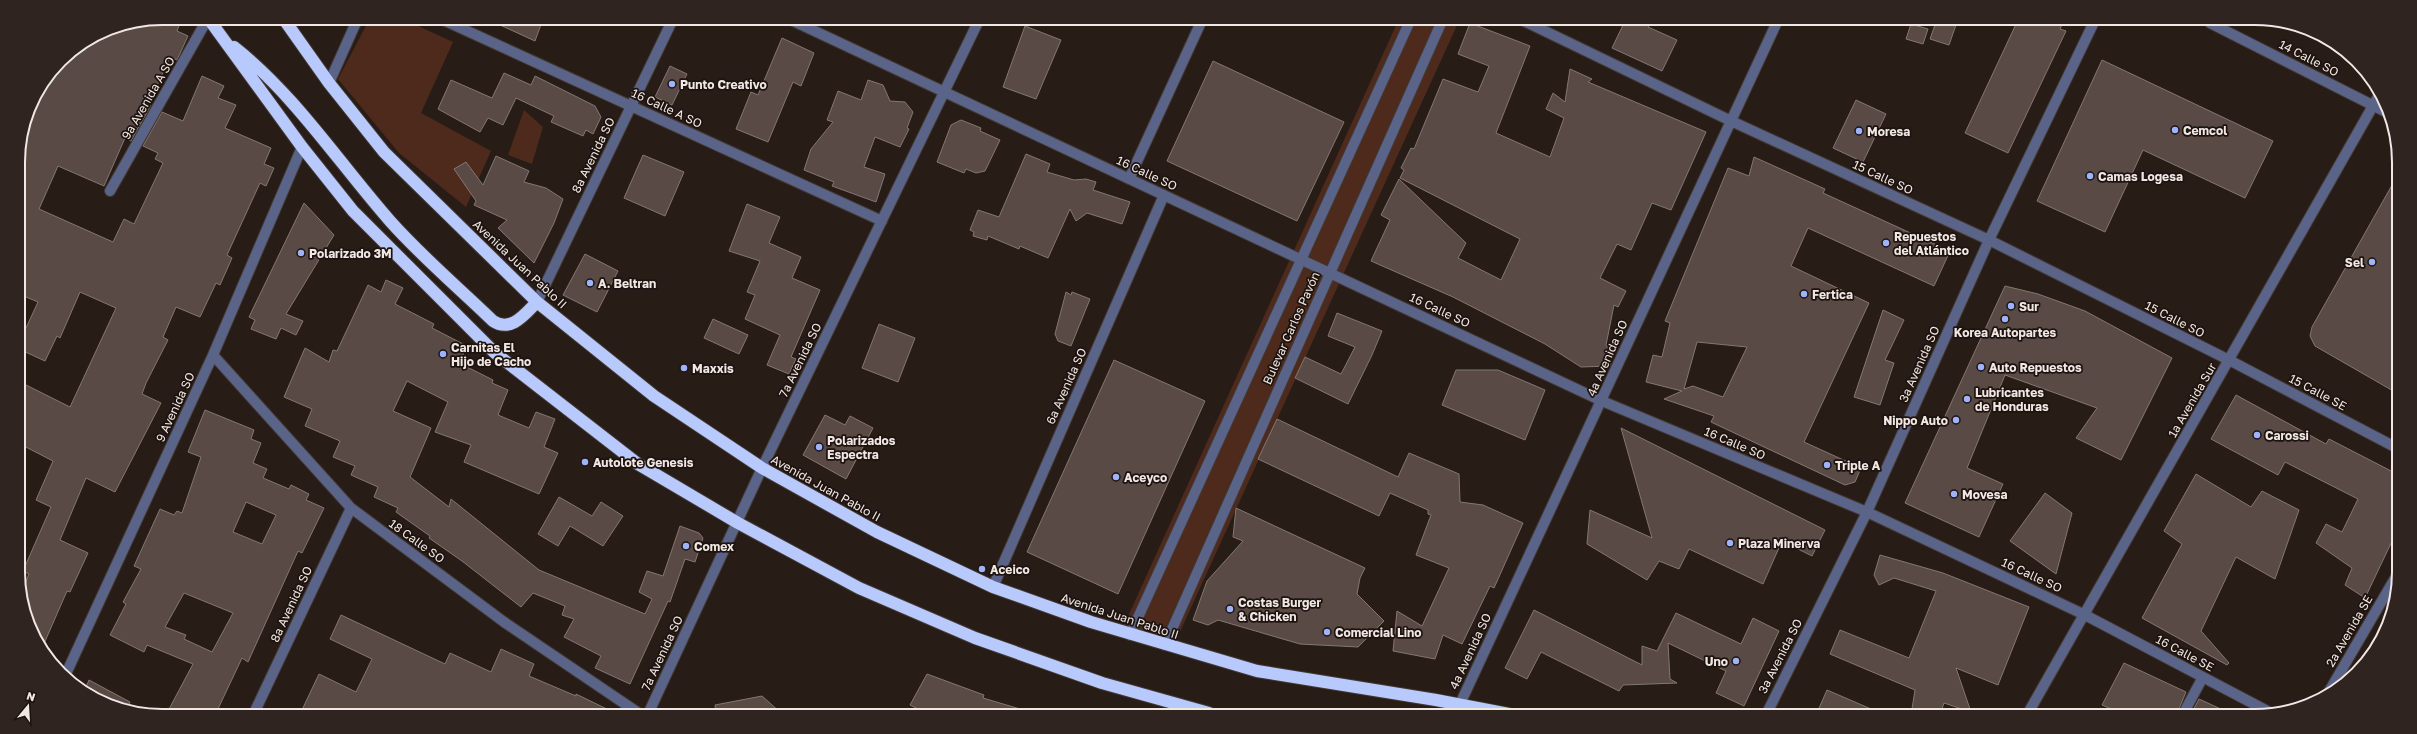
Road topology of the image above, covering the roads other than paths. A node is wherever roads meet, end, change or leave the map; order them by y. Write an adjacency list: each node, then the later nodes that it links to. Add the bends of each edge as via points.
1 (204, 25): 24 (street, 9a Avenida A SO)
2 (213, 25): 16 (highway)
3 (288, 25): 17 (highway, Avenida Juan Pablo II)
4 (355, 25): 17 (street)
5 (454, 25): 20 (street, 16 Calle A SO)
6 (669, 25): 20 (street, 8a Avenida SO)
7 (802, 25): 18 (street, 16 Calle SO)
8 (977, 25): 18 (street, 7a Avenida SO)
9 (1200, 25): 23 (street)
10 (1408, 25): 28 (street, Bulevar Carlos Pavón)
11 (1440, 25): 29 (street, Bulevar Carlos Pavón)
12 (1532, 25): 21 (street, 15 Calle SO)
13 (1776, 25): 21 (street, 4a Avenida SO)
14 (2093, 25): 27 (street, 3a Avenida SO)
15 (2214, 25): 19 (street, 14 Calle SO)
16 (224, 39): 22 (highway); 30 (highway, via 255,63 392,222 493,321 500,325 508,325 521,319)
17 (329, 82): 30 (highway, Avenida Juan Pablo II, via 384,152)
18 (945, 93): 23 (street, 16 Calle SO); 26 (street, 7a Avenida SO)
19 (2376, 102): 32 (street, 1a Avenida Sur)
20 (631, 106): 26 (street, 16 Calle A SO); 30 (street, 8a Avenida SO)
21 (1729, 120): 27 (street, 15 Calle SO); 33 (street, 4a Avenida SO)
22 (302, 147): 31 (street, 9 Avenida SO); 38 (highway, via 353,211 495,353 638,464)
23 (1129, 179): 25 (street, 16 Calle SO)
24 (110, 191)
25 (1164, 195): 28 (street, 16 Calle SO); 40 (street, 6a Avenida SO)
26 (882, 221): 35 (street, 7a Avenida SO)
27 (1989, 240): 32 (street, 15 Calle SO); 37 (street, 3a Avenida SO)
28 (1301, 258): 29 (street, 16 Calle SO); 42 (street, Bulevar Carlos Pavón)
29 (1330, 273): 33 (street, 16 Calle SO); 43 (street, Bulevar Carlos Pavón)
30 (537, 302): 35 (highway, Avenida Juan Pablo II, via 654,396)
31 (213, 355): 36 (street, 18 Calle SO); 44 (street, 9 Avenida SO)
32 (2229, 360): 34 (street, 15 Calle SE); 41 (street, 1a Avenida Sur)
33 (1602, 401): 37 (street, 16 Calle SO); 47 (street, 4a Avenida SO)
34 (2392, 445)
35 (762, 468): 38 (street, 7a Avenida SO); 40 (highway, Avenida Juan Pablo II, via 876,532)
36 (351, 508): 48 (street, 8a Avenida SO); 49 (street, 18 Calle SO, via 504,622)
37 (1867, 512): 41 (street, 16 Calle SO); 53 (street, 3a Avenida SO)
38 (738, 523): 50 (street, 7a Avenida SO); 51 (highway, via 859,588 975,638 1102,683)
39 (2391, 585): 46 (street, 2a Avenida SE)
40 (993, 587): 42 (highway, Avenida Juan Pablo II)
41 (2085, 615): 45 (street, 16 Calle SE); 54 (street, 1a Avenida Sur)
42 (1130, 635): 43 (highway, Avenida Juan Pablo II)
43 (1164, 645): 47 (highway, Avenida Juan Pablo II, via 1257,671)
44 (68, 671)
45 (2204, 677): 55 (street); 56 (street, 16 Calle SE)
46 (2333, 684)
47 (1460, 704): 52 (highway, Avenida Juan Pablo II)
48 (257, 709)
49 (633, 709)
50 (650, 709)
51 (1192, 709)
52 (1484, 709)
53 (1769, 709)
54 (2030, 709)
55 (2186, 709)
56 (2264, 709)

